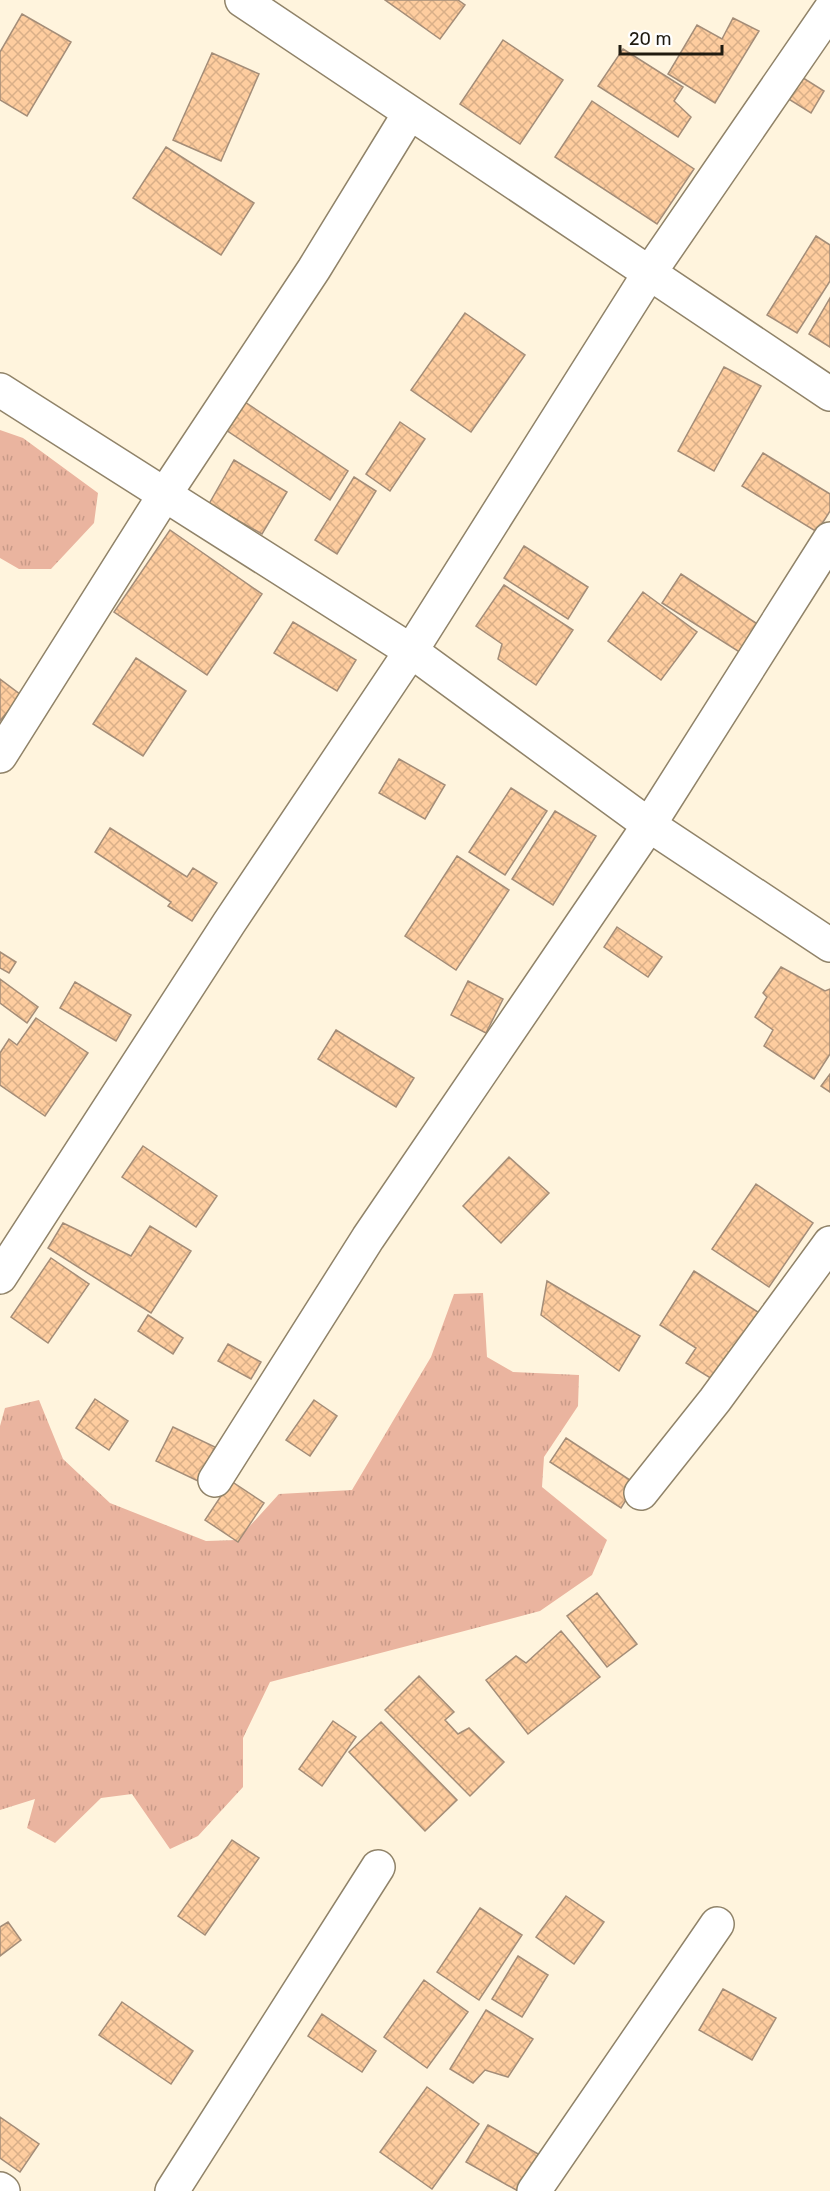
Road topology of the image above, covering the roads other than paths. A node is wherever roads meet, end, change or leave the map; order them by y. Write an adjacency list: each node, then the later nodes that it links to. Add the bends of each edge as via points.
1 (243, 0): 3 (street)
2 (830, 10): 4 (street)
3 (409, 114): 4 (street); 7 (street, via 314,269)
4 (650, 272): 6 (street); 9 (street)
5 (0, 390): 7 (street)
6 (830, 394)
7 (165, 494): 9 (street); 10 (street)
8 (830, 539): 11 (street)
9 (411, 651): 11 (street); 14 (street)
10 (0, 756)
11 (649, 825): 12 (street); 15 (street, via 368,1238)
12 (830, 945)
13 (830, 1244): 16 (street, via 715,1400)
14 (0, 1276)
15 (215, 1480)
16 (641, 1492)
17 (378, 1867): 19 (street)
18 (717, 1924): 20 (street)
19 (172, 2191)
20 (534, 2191)

